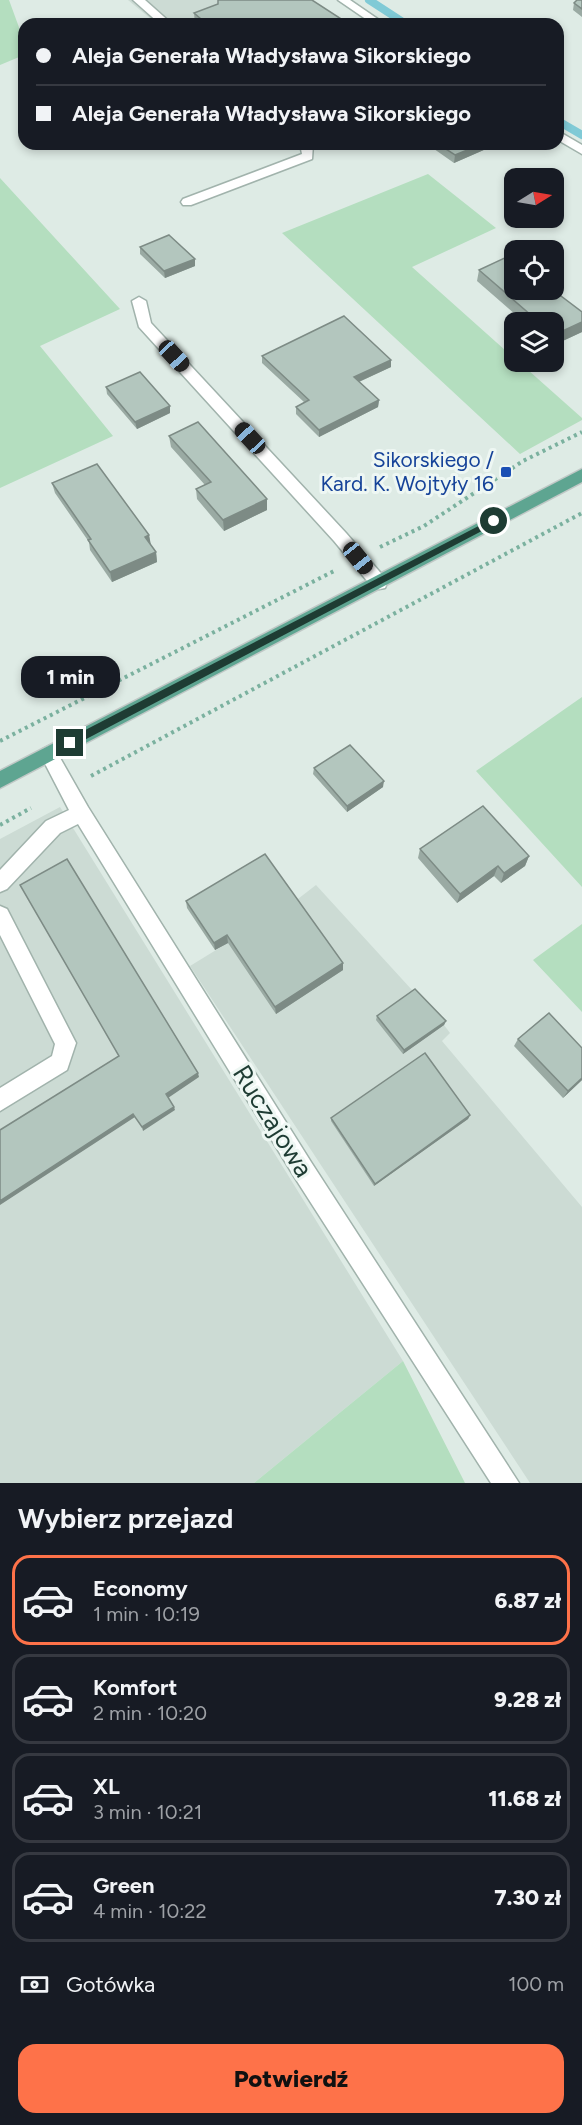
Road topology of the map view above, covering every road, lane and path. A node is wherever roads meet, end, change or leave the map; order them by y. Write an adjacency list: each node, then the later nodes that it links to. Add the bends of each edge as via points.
1 (343, 0): 5 (street)
2 (139, 1): 3 (street); 4 (street)
3 (144, 18)
4 (160, 18)
5 (371, 18)
6 (564, 139): 8 (street)
7 (308, 150): 9 (street, via 308,156)
8 (582, 150)
9 (187, 202)
10 (139, 300): 14 (street, via 144,324)
11 (582, 432): 14 (path, via 547,448 428,523)
12 (582, 475): 15 (main road)
13 (582, 513): 19 (path)
14 (358, 558): 15 (street); 16 (path)
15 (379, 583): 17 (main road)
16 (0, 741)
17 (49, 754): 18 (main road); 19 (street, Ruczajowa)
18 (0, 780)
19 (68, 788): 20 (street, Ruczajowa); 21 (path)
20 (81, 813): 22 (street, via 53,827); 25 (street, Ruczajowa, via 303,1170)
21 (0, 825)
22 (0, 883)
23 (0, 915): 24 (street, via 66,1043 60,1063)
24 (0, 1100)
25 (506, 1483)

